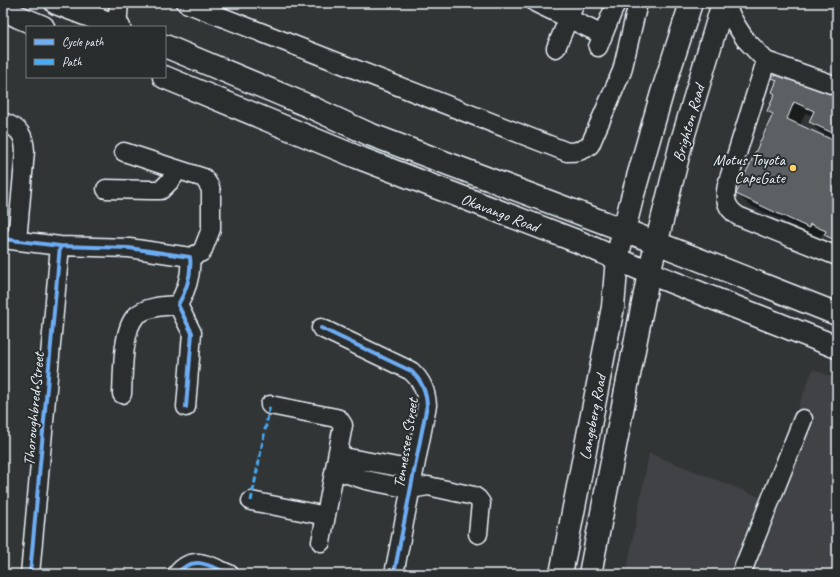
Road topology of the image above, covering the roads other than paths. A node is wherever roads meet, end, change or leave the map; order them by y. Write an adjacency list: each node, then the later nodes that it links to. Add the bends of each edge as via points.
1 (56, 3): 13 (main road)
2 (119, 3): 14 (street)
3 (186, 3): 7 (street, via 567,152 584,150 590,145 622,71)
4 (536, 3): 11 (street)
5 (575, 3): 11 (street)
6 (616, 3): 11 (street, via 601,41)
7 (638, 3)
8 (692, 3): 24 (main road, Brighton Road, via 662,93)
9 (724, 3): 17 (street, via 745,39); 26 (main road, Brighton Road, via 681,144)
10 (3, 9): 12 (main road)
11 (568, 19): 16 (street)
12 (41, 26)
13 (115, 26)
14 (118, 26)
15 (166, 46): 24 (main road, Okavango Road, via 369,134)
16 (556, 48)
17 (766, 61): 19 (street); 28 (street, via 727,186 728,207 738,216)
18 (166, 78): 30 (main road, Okavango Road, via 357,157)
19 (837, 86)
20 (3, 122): 25 (street, via 18,130 25,151)
21 (124, 152): 22 (street)
22 (178, 170): 23 (street, via 161,190); 29 (street, via 204,178 211,192 211,228 202,252)
23 (106, 189)
24 (624, 230): 26 (main road, Okavango Road); 30 (main road, Brighton Road)
25 (10, 240): 27 (street)
26 (657, 244): 31 (main road, Brighton Road); 33 (main road, Okavango Road)
27 (60, 246): 29 (street, via 129,248); 47 (street, Thoroughbred Street)
28 (837, 256)
29 (190, 257): 32 (street, via 190,273)
30 (617, 258): 31 (main road, Okavango Road); 51 (main road, Langeberg Road, via 613,307)
31 (649, 273): 35 (main road, Okavango Road); 52 (main road, Langeberg Road)
32 (178, 306): 36 (street, via 150,308 136,316 130,326 124,349); 38 (street, via 192,333)
33 (837, 314)
34 (321, 328): 41 (street, Tennessee Street, via 411,371 420,381 427,405)
35 (837, 347)
36 (122, 394)
37 (270, 405): 40 (street, via 339,419 343,428)
38 (186, 407)
39 (803, 419): 53 (street)
40 (337, 463): 41 (street); 42 (street, via 366,480); 44 (street)
41 (414, 470): 42 (street, Tennessee Street)
42 (410, 489): 45 (street, via 428,486 474,496 481,503); 50 (street, Tennessee Street)
43 (251, 501): 44 (street)
44 (326, 516): 46 (street)
45 (478, 534)
46 (321, 542)
47 (30, 574)
48 (177, 574): 49 (street, via 193,563 207,564)
49 (229, 574)
50 (394, 574)
51 (561, 574)
52 (590, 574)
53 (741, 574)

